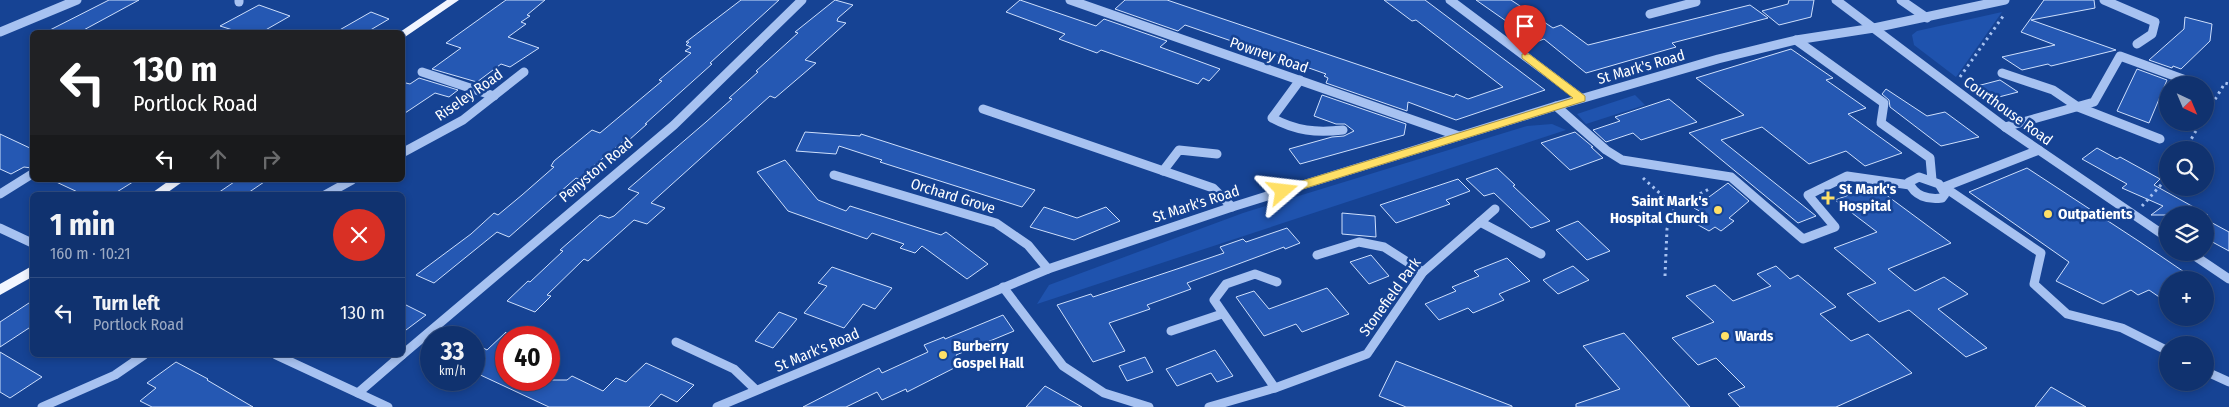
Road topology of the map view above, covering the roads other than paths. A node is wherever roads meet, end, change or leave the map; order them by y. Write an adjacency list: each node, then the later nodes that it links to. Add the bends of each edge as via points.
1 (77, 0): 16 (street)
2 (454, 0): 17 (main road)
3 (802, 0): 69 (street, Penyston Road, via 674,125)
4 (1070, 0): 24 (street, Powney Road)
5 (1450, 0): 26 (street)
6 (1836, 0): 15 (street, Courthouse Road)
7 (1901, 0): 14 (street)
8 (2005, 0): 14 (street, St Mark's Road)
9 (2104, 0): 12 (street)
10 (1698, 1): 13 (street)
11 (2140, 4): 12 (street)
12 (2134, 11): 19 (street, via 2155,22 2152,34)
13 (1650, 14)
14 (1927, 18): 15 (street, St Mark's Road)
15 (1874, 28): 18 (street, St Mark's Road); 31 (street, Courthouse Road)
16 (0, 32)
17 (405, 34)
18 (1796, 40): 26 (street, St Mark's Road); 41 (street, via 1884,103 1881,123 1930,158)
19 (2137, 44)
20 (422, 72): 25 (street)
21 (524, 72): 25 (street, Riseley Road)
22 (2002, 73): 29 (street, via 2053,90)
23 (2175, 76): 27 (street, via 2120,56)
24 (1300, 80): 32 (street, via 1272,118 1312,134); 33 (street, Powney Road)
25 (494, 96): 36 (street, Riseley Road, via 463,120)
26 (1581, 98): 28 (street, St Mark's Road)
27 (2094, 102): 29 (street)
28 (1556, 106): 33 (street, St Mark's Road); 44 (street, via 1622,160 1731,177 1804,239 1835,227 1808,195 1848,176)
29 (2078, 107): 31 (street); 34 (street)
30 (983, 109): 38 (street)
31 (2005, 127): 35 (street, Courthouse Road)
32 (1342, 130)
33 (1459, 136): 49 (street, St Mark's Road)
34 (2160, 139)
35 (2039, 150): 45 (street); 53 (street, Courthouse Road)
36 (405, 151)
37 (1217, 154): 38 (street, via 1179,150)
38 (1163, 171): 49 (street, via 1213,188)
39 (30, 175): 48 (street)
40 (834, 175): 58 (street, Orchard Grove, via 996,223 1028,244)
41 (1932, 180): 44 (street, via 1914,178); 45 (street)
42 (176, 182): 46 (main road)
43 (348, 182): 47 (street)
44 (1910, 185): 45 (street, via 1916,192 1932,199 1942,198)
45 (1945, 189): 68 (street, via 2041,253 2034,284 2067,314 2122,328)
46 (160, 192)
47 (330, 192)
48 (0, 194)
49 (1232, 206): 58 (street, St Mark's Road)
50 (1495, 208): 51 (street, Stonefield Park)
51 (1480, 222): 55 (street); 60 (street, Stonefield Park)
52 (0, 228): 54 (street)
53 (2159, 232)
54 (30, 242)
55 (1540, 254)
56 (1317, 255): 60 (street, via 1359,242 1384,247)
57 (2202, 261): 61 (street)
58 (1048, 269): 63 (street, St Mark's Road)
59 (30, 272): 64 (main road)
60 (1423, 272): 75 (street, Stonefield Park, via 1367,354)
61 (2229, 279)
62 (1277, 282): 65 (street, via 1255,274 1226,284 1214,300)
63 (1003, 287): 76 (street, St Mark's Road); 81 (street, via 1063,366 1104,393)
64 (0, 290)
65 (1222, 314): 66 (street); 75 (street)
66 (1171, 331)
67 (676, 342): 76 (street, via 734,369)
68 (2159, 346)
69 (405, 352)
70 (141, 357): 78 (street, via 115,376)
71 (280, 357): 77 (street)
72 (400, 357): 77 (street, Penyston Road)
73 (2214, 375): 74 (street)
74 (2229, 382)
75 (1275, 388): 82 (street, Stonefield Park)
76 (756, 390): 80 (street, St Mark's Road)
77 (358, 393): 79 (street)
78 (42, 407)
79 (388, 407)
80 (717, 407)
81 (1149, 407)
82 (1209, 407)

